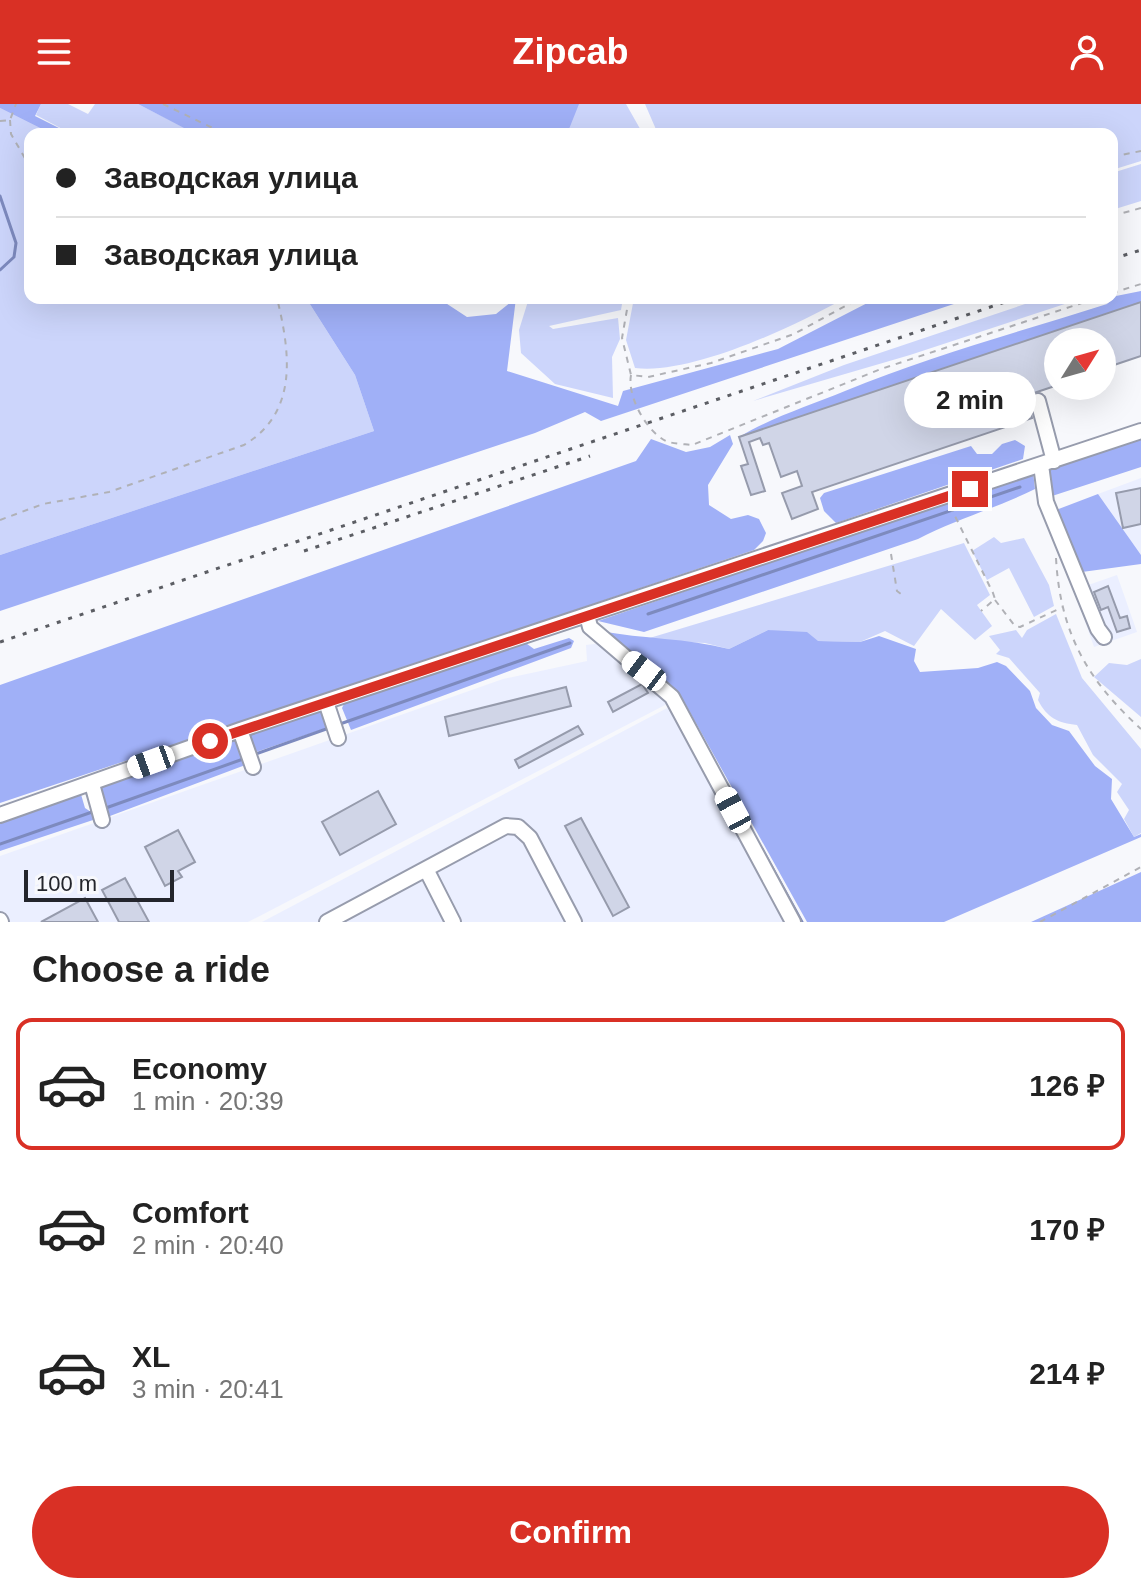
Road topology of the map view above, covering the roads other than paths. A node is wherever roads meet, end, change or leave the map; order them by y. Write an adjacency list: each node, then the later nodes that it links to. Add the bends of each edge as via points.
1 (1038, 401): 3 (street)
2 (1141, 431): 3 (street)
3 (1048, 463): 4 (street); 5 (street, via 1046,502)
4 (587, 615): 6 (street); 17 (street, via 594,637 672,697)
5 (1104, 637)
6 (326, 702): 7 (street); 8 (street)
7 (240, 730): 9 (street); 10 (street)
8 (338, 738)
9 (253, 767)
10 (92, 784): 11 (street); 12 (street)
11 (0, 815)
12 (102, 820)
13 (426, 869): 14 (street); 15 (street); 16 (street, via 506,826 518,827 530,838)
14 (327, 922)
15 (453, 922)
16 (574, 922)
17 (793, 922)

